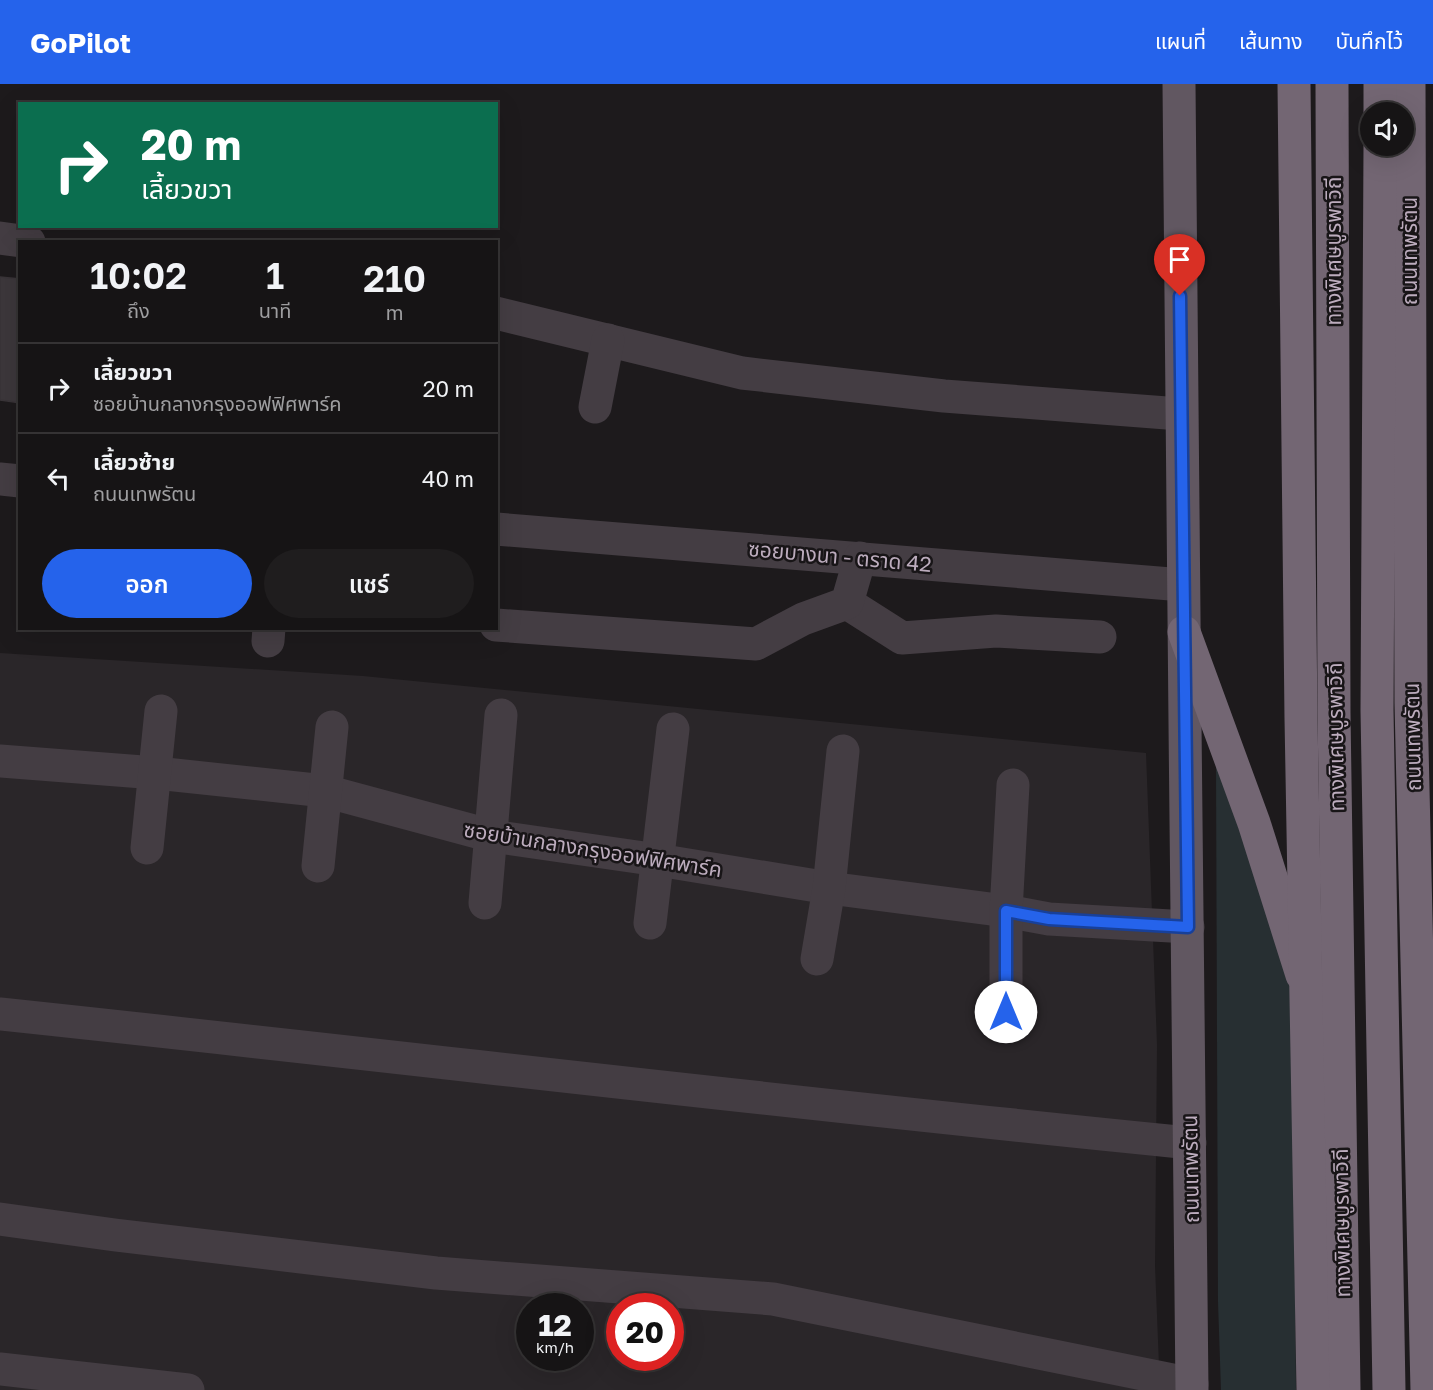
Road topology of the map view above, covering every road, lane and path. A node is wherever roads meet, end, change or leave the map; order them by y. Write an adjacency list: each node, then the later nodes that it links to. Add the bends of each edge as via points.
1 (1179, 84): 13 (main road, ถนนเทพรัตน)
2 (1296, 84): 42 (highway); 52 (highway, bridge, via 1300,718)
3 (1332, 84): 53 (highway, ทางพิเศษบูรพาวิถี, via 1334,713)
4 (1380, 84): 6 (highway)
5 (1408, 84): 55 (highway, ถนนเทพรัตน, via 1411,703)
6 (1380, 102)
7 (1380, 156): 54 (highway, ทางพิเศษบูรพาวิถี, via 1377,710)
8 (0, 238): 9 (street)
9 (18, 240)
10 (498, 313): 11 (street)
11 (608, 340): 12 (street); 13 (street, via 757,375 944,396)
12 (595, 407)
13 (1180, 414): 18 (main road, ถนนเทพรัตน)
14 (0, 479): 15 (street)
15 (18, 481)
16 (498, 528): 17 (street, ซอยบางนา - ตราด 42)
17 (860, 558): 18 (street, ซอยบางนา - ตราด 42); 19 (street)
18 (1183, 585): 21 (main road, ถนนเทพรัตน)
19 (847, 603): 20 (street, via 803,619 756,644); 22 (street, via 902,638 996,631)
20 (498, 625)
21 (1184, 632): 40 (main road, ถนนเทพรัตน); 42 (highway, via 1254,823)
22 (1100, 637)
23 (161, 711): 29 (street)
24 (501, 715): 32 (street)
25 (332, 727): 31 (street)
26 (673, 729): 34 (street)
27 (843, 751): 36 (street)
28 (0, 761): 29 (street, ซอยบ้านกลางกรุงออฟฟิศพาร์ค)
29 (156, 773): 31 (street, ซอยบ้านกลางกรุงออฟฟิศพาร์ค); 33 (street)
30 (1013, 785): 38 (street)
31 (325, 791): 32 (street, ซอยบ้านกลางกรุงออฟฟิศพาร์ค); 35 (street)
32 (492, 836): 34 (street, ซอยบ้านกลางกรุงออฟฟิศพาร์ค); 37 (street)
33 (147, 848)
34 (658, 860): 36 (street, ซอยบ้านกลางกรุงออฟฟิศพาร์ค); 39 (street)
35 (318, 866)
36 (829, 888): 38 (street, ซอยบ้านกลางกรุงออฟฟิศพาร์ค); 41 (street)
37 (485, 903)
38 (1006, 911): 40 (street, ซอยบ้านกลางกรุงออฟฟิศพาร์ค, via 1049,919); 43 (street)
39 (650, 923)
40 (1188, 927): 45 (main road, ถนนเทพรัตน)
41 (817, 959)
42 (1304, 982): 51 (highway)
43 (1006, 1012)
44 (0, 1014): 45 (street)
45 (1190, 1143): 49 (main road, ถนนเทพรัตน)
46 (0, 1219): 48 (street, via 436,1273 773,1299)
47 (0, 1369): 50 (street)
48 (1130, 1381): 49 (street)
49 (1192, 1387)
50 (188, 1390)
51 (1308, 1390)
52 (1313, 1390)
53 (1344, 1390)
54 (1389, 1390)
55 (1426, 1390)

